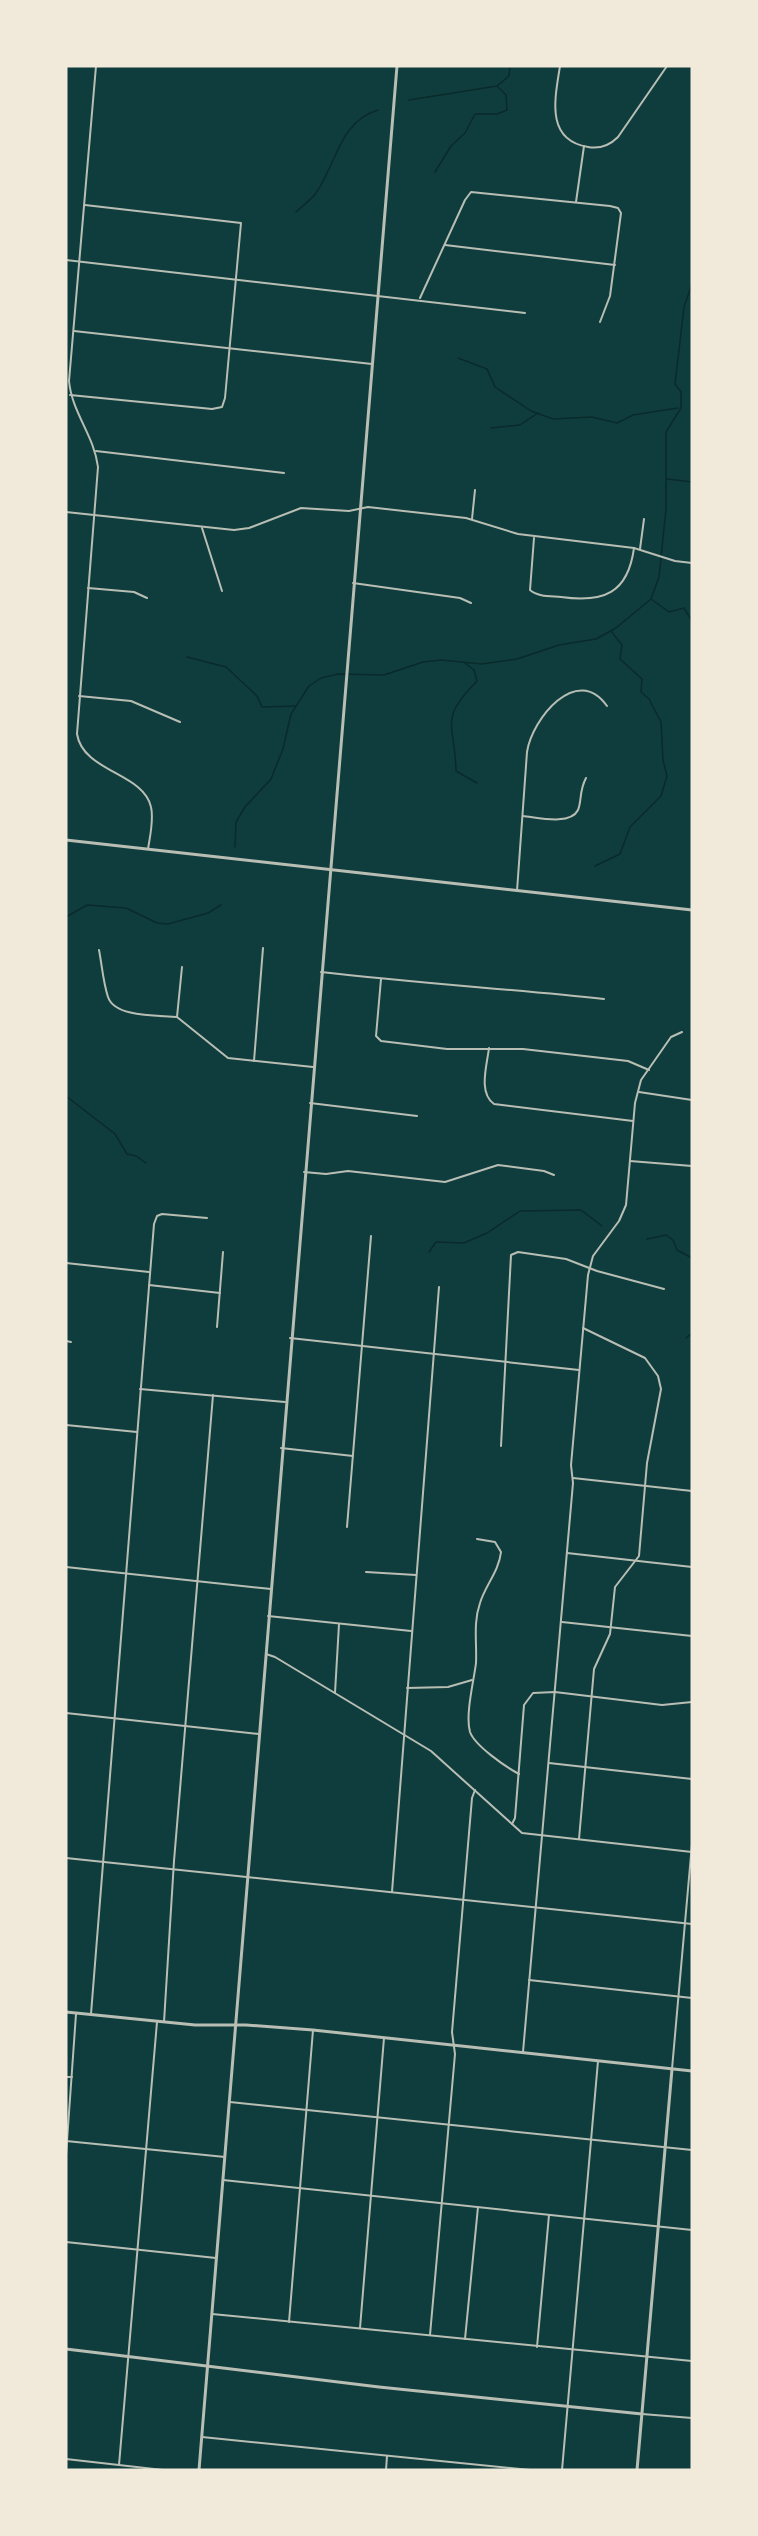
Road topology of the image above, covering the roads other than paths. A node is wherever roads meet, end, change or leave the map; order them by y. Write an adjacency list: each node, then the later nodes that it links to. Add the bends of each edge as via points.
1 (96, 66): 7 (street)
2 (397, 66): 13 (street)
3 (560, 66): 5 (street, via 555,106 559,130 568,141)
4 (666, 66): 5 (street, via 618,137 600,147)
5 (584, 146): 6 (street)
6 (576, 202): 8 (street, via 477,190 470,193); 11 (street, via 620,210)
7 (84, 205): 10 (street); 12 (street, via 241,223)
8 (444, 245): 11 (street); 14 (street)
9 (66, 260): 10 (street)
10 (80, 261): 12 (street); 17 (street)
11 (615, 265): 16 (street, via 610,296)
12 (236, 278): 13 (street); 18 (street)
13 (377, 294): 14 (street); 19 (street)
14 (419, 299): 15 (street)
15 (525, 313)
16 (600, 322)
17 (74, 332): 18 (street); 20 (street)
18 (230, 349): 19 (street); 21 (street, via 222,407)
19 (372, 364): 25 (street)
20 (68, 365): 21 (street)
21 (70, 395): 22 (street)
22 (96, 451): 23 (street); 27 (street)
23 (284, 473)
24 (475, 490): 28 (street)
25 (360, 509): 28 (street); 30 (street, via 301,508 244,529); 35 (street)
26 (66, 512): 27 (street)
27 (94, 515): 30 (street); 36 (street)
28 (472, 519): 31 (street)
29 (644, 519): 33 (street)
30 (201, 527): 37 (street)
31 (534, 537): 32 (street); 39 (street, via 530,590 539,595)
32 (634, 548): 33 (street); 39 (street, via 627,575 616,590 592,599)
33 (640, 549): 34 (street)
34 (692, 563)
35 (353, 583): 40 (street, via 460,598); 49 (street)
36 (87, 588): 38 (street, via 134,592); 42 (street)
37 (222, 591)
38 (147, 598)
39 (570, 598): 41 (street)
40 (471, 603)
41 (569, 605)
42 (79, 696): 44 (street, via 131,701); 48 (street, via 77,734 84,750 142,792 150,803)
43 (607, 706): 46 (street, via 595,694 578,692 561,698 546,710 528,741)
44 (180, 722)
45 (586, 778): 46 (street, via 574,815 561,819)
46 (523, 816): 50 (street)
47 (66, 840): 48 (street)
48 (148, 849): 49 (street)
49 (329, 869): 50 (street); 55 (street)
50 (517, 891): 51 (street)
51 (692, 910)
52 (263, 948): 61 (street)
53 (99, 950): 58 (street, via 108,999 115,1006)
54 (183, 968): 58 (street)
55 (321, 972): 56 (street); 62 (street)
56 (381, 979): 57 (street); 60 (street, via 378,1040 447,1049)
57 (604, 999)
58 (177, 1017): 61 (street, via 228,1058)
59 (682, 1032): 63 (street, via 671,1037)
60 (489, 1048): 63 (street, via 628,1060); 68 (street, via 485,1090 488,1100 504,1106)
61 (254, 1061): 62 (street)
62 (313, 1067): 66 (street)
63 (649, 1070): 64 (street)
64 (638, 1091): 65 (street); 68 (street)
65 (692, 1100)
66 (310, 1103): 67 (street); 71 (street)
67 (417, 1116)
68 (633, 1121): 69 (street)
69 (630, 1161): 70 (street); 77 (street, via 623,1213)
70 (692, 1166)
71 (304, 1172): 72 (street, via 348,1171 445,1182 498,1165); 85 (street)
72 (554, 1175)
73 (207, 1218): 78 (street, via 166,1213 157,1216)
74 (371, 1236): 88 (street)
75 (223, 1251): 82 (street)
76 (66, 1263): 78 (street)
77 (589, 1268): 81 (street); 84 (street); 90 (street, via 556,1257 518,1252 510,1257)
78 (150, 1272): 79 (street)
79 (149, 1285): 82 (street); 92 (street)
80 (439, 1287): 89 (street)
81 (664, 1289)
82 (220, 1293): 83 (street)
83 (217, 1327)
84 (583, 1328): 91 (street); 101 (street, via 639,1354 658,1376 660,1396)
85 (290, 1338): 88 (street); 94 (street)
86 (66, 1341): 87 (street)
87 (71, 1342)
88 (362, 1346): 89 (street); 99 (street)
89 (434, 1353): 90 (street); 111 (street)
90 (506, 1361): 91 (street); 97 (street)
91 (579, 1370): 100 (street)
92 (140, 1389): 93 (street); 96 (street)
93 (213, 1395): 94 (street); 112 (street)
94 (285, 1402): 98 (street)
95 (66, 1425): 96 (street)
96 (137, 1432): 110 (street)
97 (501, 1446)
98 (281, 1448): 99 (street); 113 (street)
99 (353, 1456): 103 (street)
100 (573, 1478): 101 (street); 105 (street)
101 (645, 1486): 102 (street); 106 (street, via 640,1552)
102 (692, 1491)
103 (347, 1527)
104 (477, 1539): 121 (street, via 495,1542 501,1552 477,1611)
105 (567, 1553): 106 (street); 115 (street)
106 (635, 1560): 108 (street); 117 (street, via 615,1587)
107 (66, 1567): 110 (street)
108 (692, 1567)
109 (366, 1572): 111 (street)
110 (126, 1574): 112 (street); 128 (street)
111 (416, 1575): 118 (street)
112 (198, 1582): 113 (street); 129 (street)
113 (271, 1589): 114 (street)
114 (268, 1616): 116 (street); 120 (street)
115 (562, 1622): 117 (street); 123 (street)
116 (339, 1623): 118 (street); 124 (street)
117 (611, 1628): 119 (street); 125 (street, via 594,1669)
118 (411, 1630): 122 (street)
119 (692, 1636)
120 (265, 1654): 124 (street); 130 (street)
121 (472, 1680): 122 (street, via 448,1687); 134 (street, via 472,1735 504,1766)
122 (407, 1688): 131 (street)
123 (555, 1692): 125 (street); 132 (street); 134 (street, via 531,1694 524,1705)
124 (335, 1693): 131 (street)
125 (591, 1696): 126 (street, via 662,1705); 133 (street)
126 (692, 1702)
127 (66, 1713): 128 (street)
128 (114, 1718): 129 (street); 143 (street)
129 (186, 1726): 130 (street); 144 (street)
130 (259, 1734): 145 (street)
131 (404, 1735): 136 (street, via 438,1756); 146 (street)
132 (549, 1763): 133 (street); 138 (street)
133 (585, 1767): 135 (street); 139 (street)
134 (519, 1774): 137 (street)
135 (692, 1779)
136 (476, 1790): 137 (street); 147 (street, via 472,1798)
137 (512, 1824): 138 (street, via 522,1833)
138 (542, 1836): 139 (street); 148 (street)
139 (579, 1839): 141 (street)
140 (692, 1844): 141 (street)
141 (692, 1852): 149 (street)
142 (66, 1858): 143 (street)
143 (103, 1862): 144 (street); 156 (street)
144 (175, 1869): 145 (street); 158 (street)
145 (247, 1876): 146 (street); 159 (street)
146 (392, 1892): 147 (street)
147 (463, 1899): 148 (street); 162 (street)
148 (535, 1907): 149 (street); 151 (street)
149 (685, 1923): 150 (street); 152 (street)
150 (692, 1924)
151 (529, 1980): 152 (street); 163 (street)
152 (678, 1996): 153 (street); 165 (street)
153 (692, 1998)
154 (66, 2012): 155 (street)
155 (76, 2013): 156 (street); 168 (street)
156 (91, 2014): 157 (street)
157 (157, 2022): 158 (street); 176 (street)
158 (164, 2022): 159 (street)
159 (236, 2025): 160 (street); 169 (street)
160 (313, 2030): 161 (street); 170 (street)
161 (384, 2038): 162 (street); 171 (street)
162 (453, 2045): 163 (street); 172 (street)
163 (522, 2052): 164 (street)
164 (598, 2061): 165 (street); 173 (street)
165 (672, 2069): 166 (street); 175 (street)
166 (692, 2071)
167 (66, 2077): 168 (street)
168 (72, 2077): 174 (street)
169 (230, 2102): 170 (street); 179 (street)
170 (307, 2109): 171 (street); 181 (street)
171 (378, 2117): 172 (street); 182 (street)
172 (449, 2124): 173 (street); 183 (street)
173 (591, 2139): 175 (street); 186 (street)
174 (67, 2141): 176 (street); 178 (street)
175 (664, 2147): 177 (street); 187 (street)
176 (146, 2149): 179 (street); 190 (street)
177 (692, 2150)
178 (66, 2155)
179 (225, 2157): 180 (street)
180 (223, 2180): 181 (street); 191 (street)
181 (299, 2188): 182 (street); 193 (street)
182 (371, 2196): 183 (street); 194 (street)
183 (442, 2204): 184 (street); 195 (street)
184 (478, 2207): 185 (street); 196 (street)
185 (549, 2215): 186 (street); 197 (street)
186 (584, 2218): 187 (street); 199 (street)
187 (657, 2226): 188 (street); 201 (street)
188 (692, 2230)
189 (66, 2242): 190 (street)
190 (137, 2250): 191 (street); 200 (street)
191 (216, 2258): 192 (street)
192 (212, 2314): 193 (street); 203 (street)
193 (289, 2322): 194 (street)
194 (360, 2328): 195 (street)
195 (430, 2336): 196 (street)
196 (465, 2339): 197 (street)
197 (537, 2347): 199 (street)
198 (66, 2349): 200 (street)
199 (571, 2350): 201 (street); 204 (street)
200 (129, 2356): 203 (street); 210 (street)
201 (646, 2357): 202 (street); 205 (street)
202 (692, 2361)
203 (207, 2364): 204 (street); 207 (street)
204 (566, 2406): 205 (street); 215 (street)
205 (642, 2414): 206 (street); 216 (street)
206 (692, 2418)
207 (201, 2437): 208 (street); 212 (street)
208 (387, 2456): 213 (street); 214 (street)
209 (66, 2459): 210 (street)
210 (119, 2465): 211 (street)
211 (163, 2470)
212 (199, 2470)
213 (386, 2470)
214 (530, 2470)
215 (562, 2470)
216 (637, 2470)

